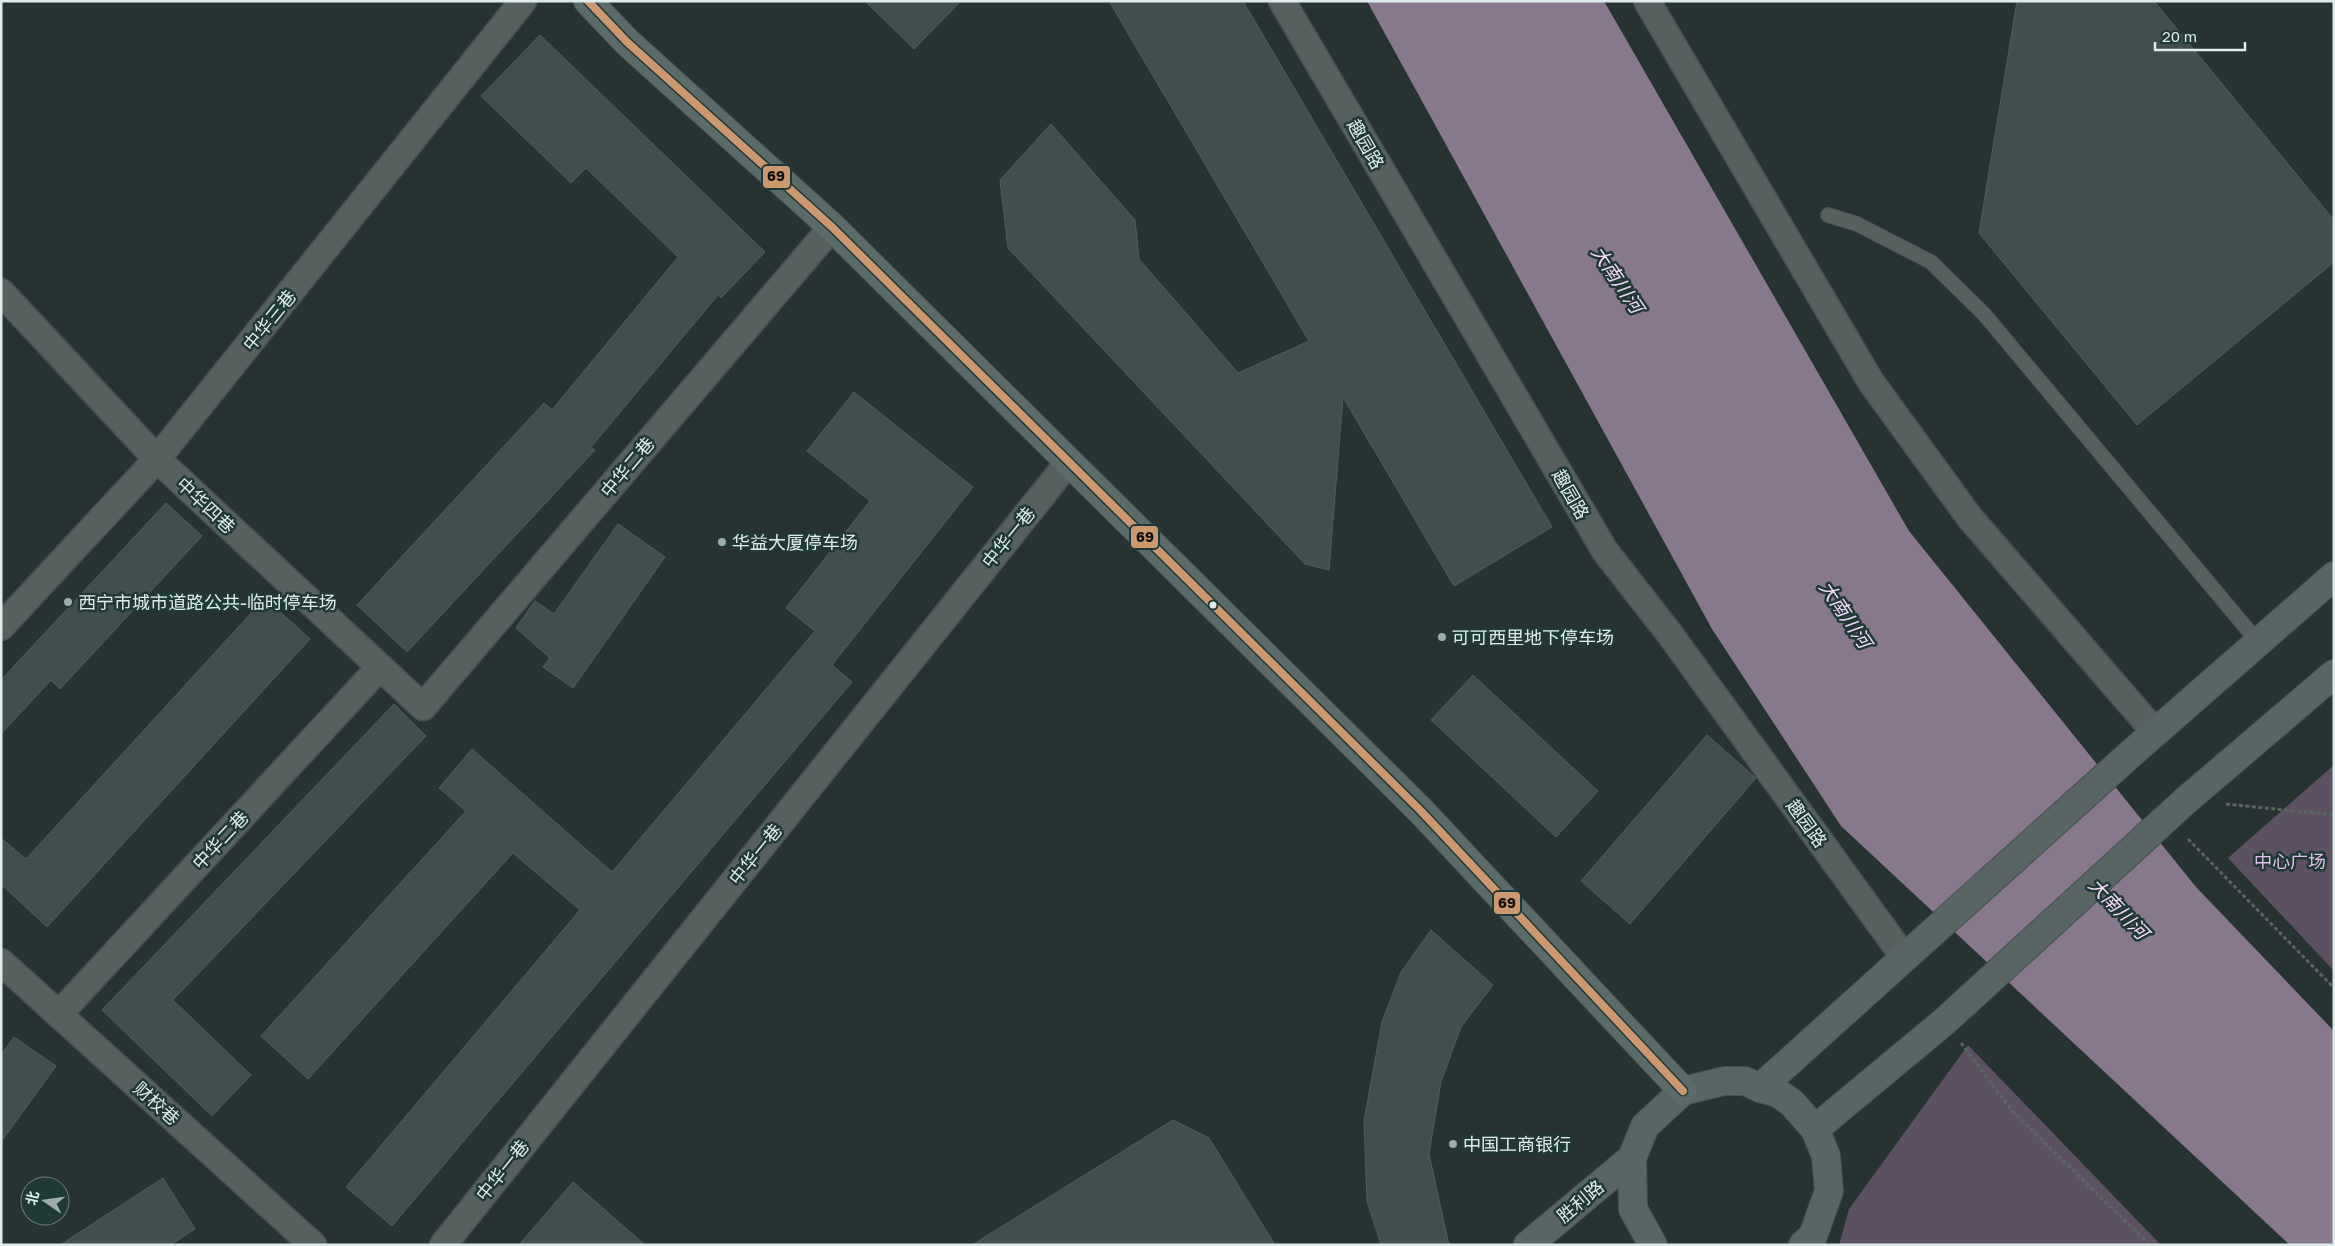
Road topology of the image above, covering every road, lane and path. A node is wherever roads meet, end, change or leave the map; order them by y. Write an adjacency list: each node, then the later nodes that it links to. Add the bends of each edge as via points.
1 (523, 1): 8 (street, 中华三巷)
2 (588, 1): 6 (main road, via 627,42)
3 (1282, 1): 20 (street, 趣园路, via 1605,551)
4 (1647, 1): 16 (street, via 1871,382 1970,518)
5 (1828, 215): 12 (lane, via 1857,224 1930,262 1984,314)
6 (832, 228): 9 (main road); 15 (street, 中华二巷)
7 (1, 292): 8 (street, 中华四巷)
8 (157, 459): 11 (street, 中华三巷); 13 (street, 中华四巷)
9 (1068, 463): 26 (main road, via 1421,811); 31 (street, 中华一巷)
10 (2334, 576): 12 (main road)
11 (1, 627)
12 (2258, 642): 16 (main road)
13 (380, 667): 15 (street, 中华四巷); 23 (street, 中华二巷)
14 (2334, 674): 17 (main road)
15 (423, 707)
16 (2155, 732): 20 (main road)
17 (2193, 794): 18 (path, via 2213,803); 24 (main road)
18 (2334, 815)
19 (2182, 834): 22 (path)
20 (1913, 949): 25 (main road)
21 (1, 962): 23 (street, 财校巷)
22 (2334, 988)
23 (59, 1014): 30 (street, 财校巷)
24 (1945, 1021): 27 (main road); 34 (path, via 2012,1111)
25 (1760, 1088): 26 (main road, via 1745,1081 1724,1081); 27 (main road, via 1778,1092 1792,1102)
26 (1683, 1091): 28 (main road, via 1646,1126)
27 (1815, 1129): 29 (main road, via 1826,1156 1829,1191)
28 (1632, 1158): 32 (main road, 胜利路); 33 (main road, via 1633,1209)
29 (1812, 1242)
30 (313, 1245)
31 (443, 1245)
32 (1528, 1245)
33 (1653, 1245)
34 (2150, 1245)

